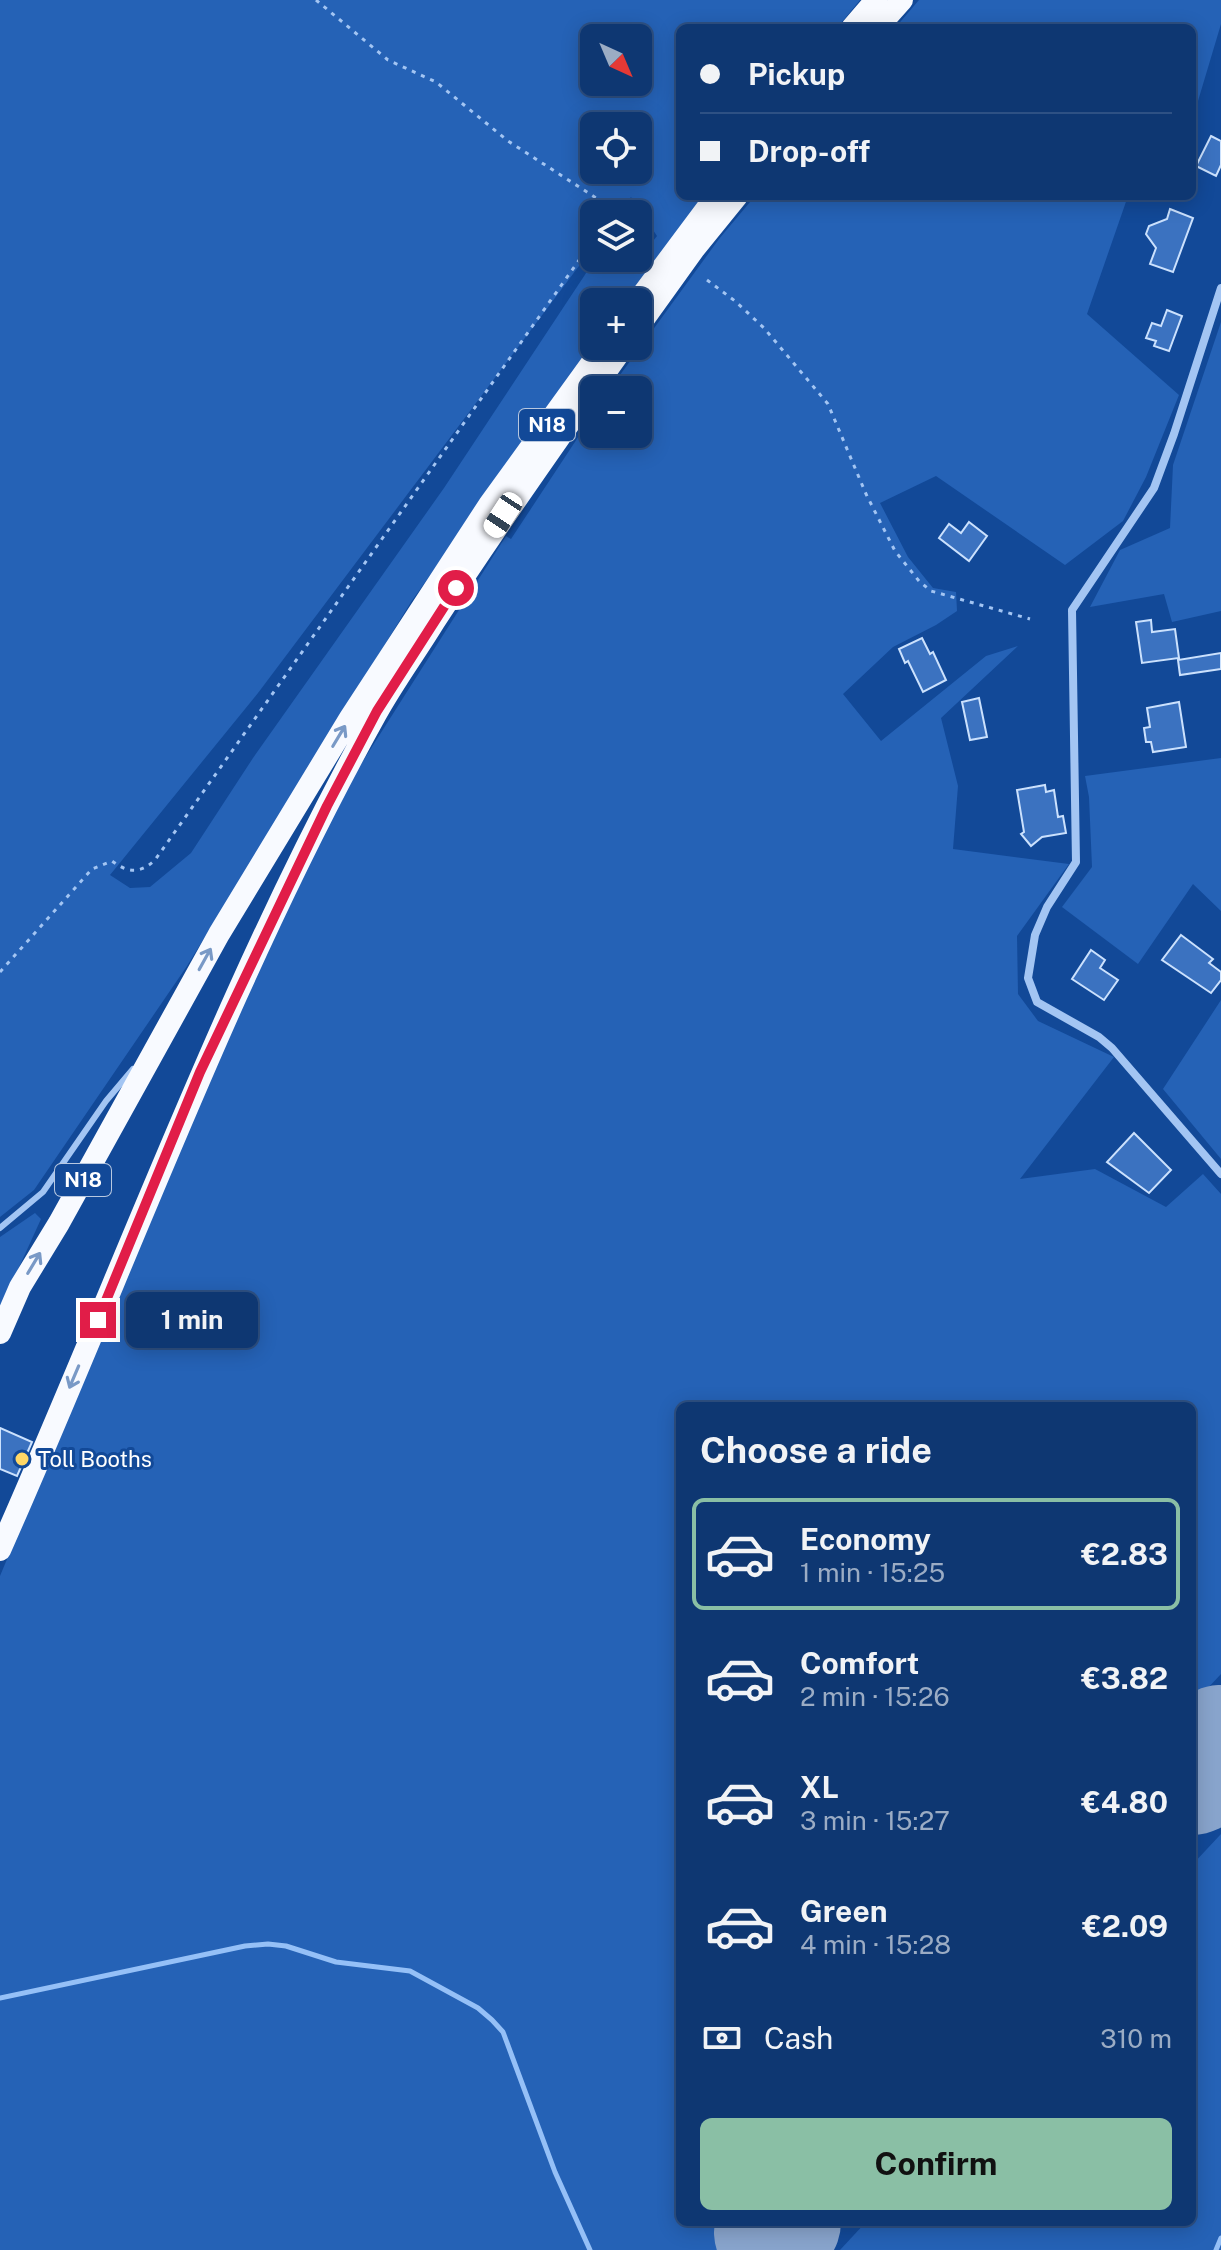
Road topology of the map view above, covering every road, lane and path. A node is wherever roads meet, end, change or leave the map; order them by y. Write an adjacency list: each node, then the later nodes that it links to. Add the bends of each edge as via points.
1 (316, 0): 6 (path, via 388,60 436,82 508,141)
2 (876, 0): 4 (highway)
3 (902, 0): 5 (highway)
4 (855, 24)
5 (881, 24)
6 (601, 200)
7 (713, 200): 11 (highway)
8 (734, 200): 13 (highway)
9 (580, 259): 17 (path, via 160,855 138,871 112,861 92,869)
10 (707, 280): 16 (path, via 764,328 828,404 895,551 919,581 931,591)
11 (647, 288)
12 (1221, 288): 19 (street, via 1154,488 1072,610 1076,862 1035,935 1028,978 1037,1002 1112,1048)
13 (652, 308)
14 (594, 360): 18 (highway, N18, one-way to 14, via 350,718 489,505)
15 (614, 360): 22 (highway, N18, one-way to 22, via 503,515 377,711 327,806 200,1072)
16 (1030, 619)
17 (0, 972)
18 (168, 1027): 20 (lane, via 106,1101 43,1192); 21 (highway, N18, one-way to 18, via 20,1287)
19 (1221, 1174)
20 (0, 1228)
21 (0, 1333)
22 (0, 1550)

